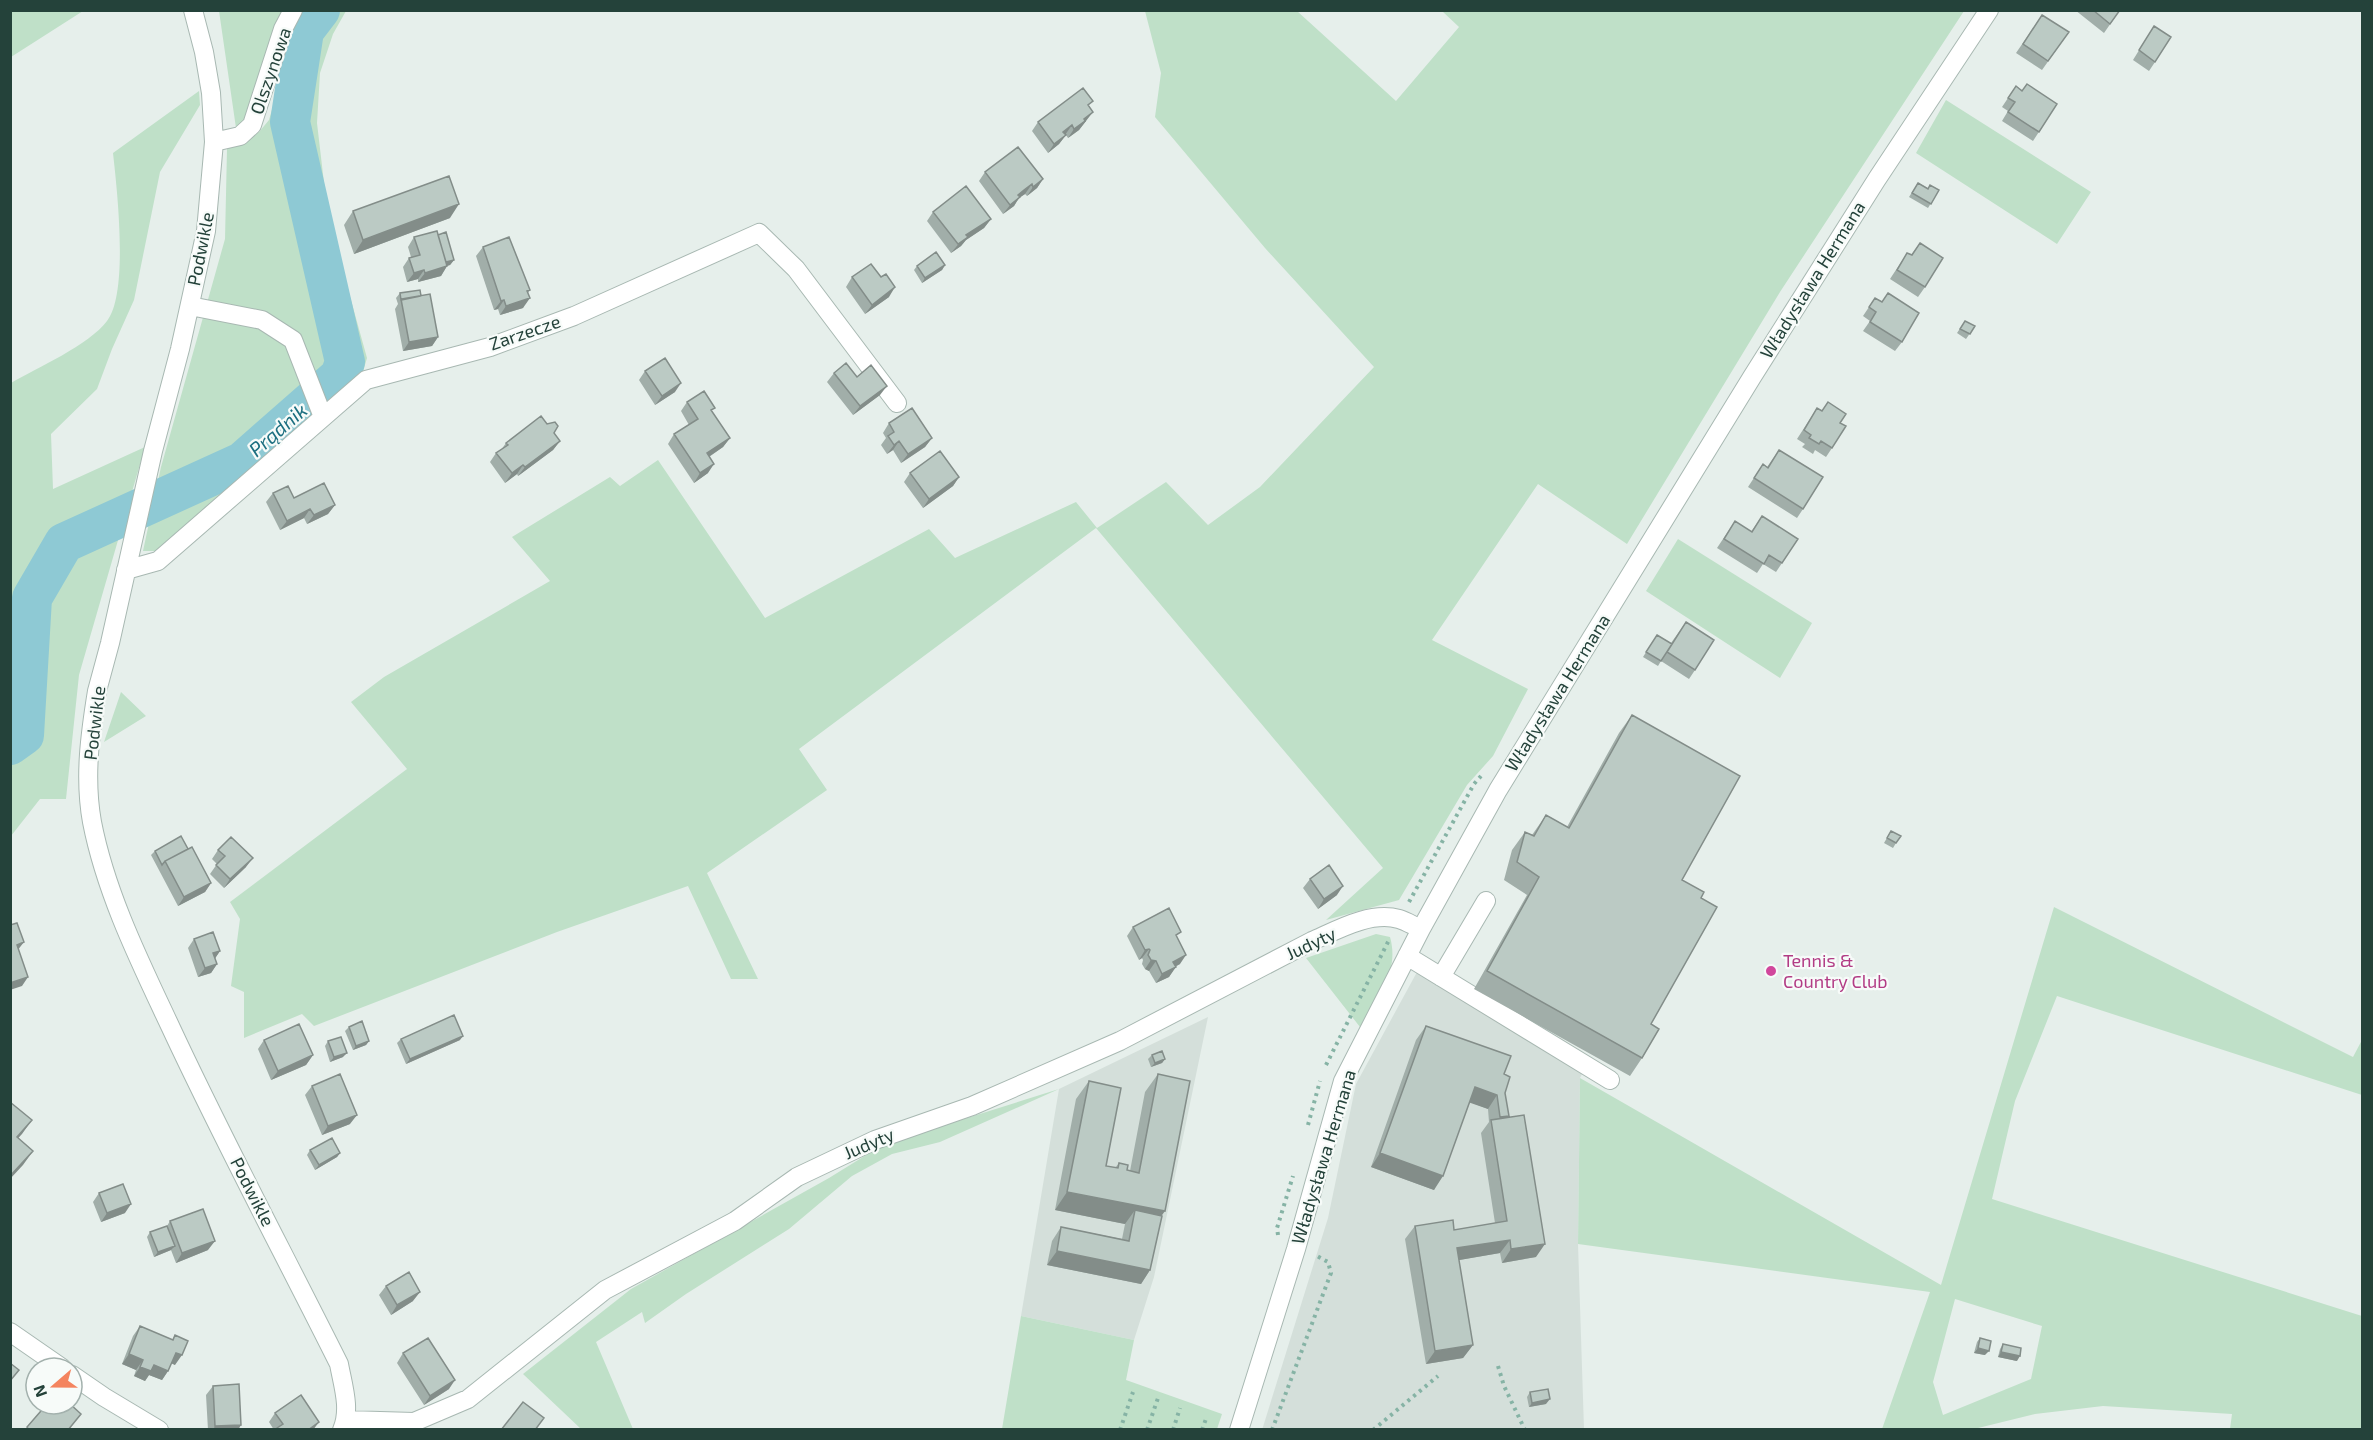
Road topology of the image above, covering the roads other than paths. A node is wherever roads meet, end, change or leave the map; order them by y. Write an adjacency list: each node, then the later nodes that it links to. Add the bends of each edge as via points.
1 (193, 10): 4 (street, Podwikle, via 211,93)
2 (293, 10): 4 (street, Olszynowa, via 283,29 252,125 240,136)
3 (1989, 10): 10 (street, Władysława Hermana, via 1752,377 1493,798)
4 (214, 142): 5 (street, Podwikle, via 206,231)
5 (190, 306): 7 (street, via 262,320 293,340); 8 (street, Podwikle)
6 (897, 403): 7 (street, Zarzecze, via 796,269 759,233 574,316 490,346 366,380)
7 (322, 415): 8 (street, Zarzecze, via 158,561)
8 (126, 570): 17 (street, Podwikle, via 97,691 88,748 92,820 106,878 136,954 186,1059 339,1364 346,1401)
9 (1486, 901): 12 (street)
10 (1420, 929): 11 (street, Władysława Hermana); 17 (street, Judyty, via 1388,917 1337,930 1120,1041 972,1106 875,1140 797,1178 735,1221 605,1290 468,1399 414,1422)
11 (1407, 956): 12 (street); 19 (street, Władysława Hermana, via 1343,1081)
12 (1441, 977): 13 (street)
13 (1610, 1080)
14 (10, 1332): 15 (street)
15 (45, 1356)
16 (84, 1383): 18 (street)
17 (344, 1425)
18 (159, 1430)
19 (1239, 1430)

